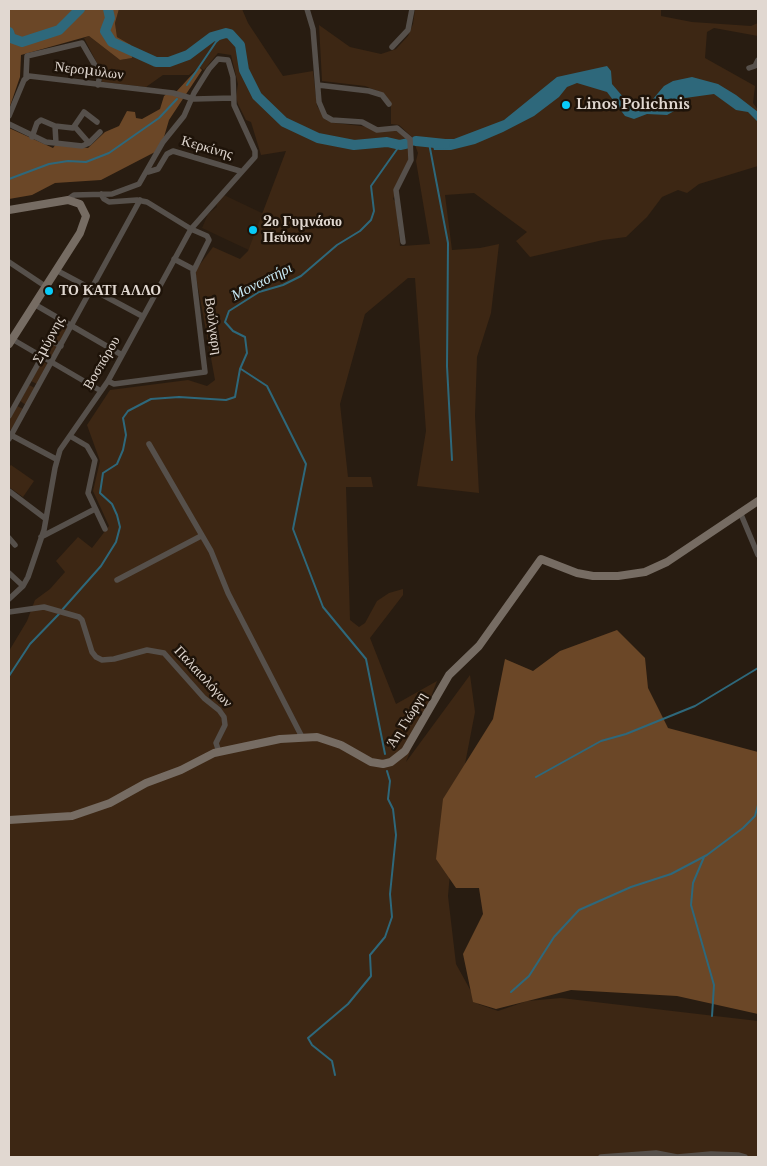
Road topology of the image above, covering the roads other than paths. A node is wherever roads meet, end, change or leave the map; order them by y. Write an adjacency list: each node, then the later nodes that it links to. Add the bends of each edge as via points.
1 (308, 9): 8 (street, via 314,29)
2 (412, 9): 3 (street, via 408,30)
3 (392, 47)
4 (758, 60): 5 (street)
5 (749, 68)
6 (26, 77): 7 (street, Νερομύλων); 7 (street, via 27,56 82,43 100,73); 12 (street)
7 (98, 85): 10 (street, Νερομύλων, via 173,93)
8 (318, 85): 11 (street, via 369,91 382,95); 28 (street, via 322,111 329,119 362,122 377,130 397,128 410,139 411,160 396,190)
9 (233, 98): 10 (street, Νερομύλων); 10 (street, via 230,65 228,59 222,58 214,63); 21 (street, Βοσπόρου, via 256,153)
10 (191, 99): 22 (street, via 184,116 163,142)
11 (389, 104)
12 (9, 116)
13 (97, 122): 16 (street, via 83,112)
14 (9, 124): 18 (street)
15 (55, 126): 16 (street); 18 (street, via 40,121); 19 (street)
16 (75, 127): 20 (street)
17 (100, 132): 20 (street)
18 (32, 137): 19 (street)
19 (56, 143): 20 (street, via 83,146)
20 (89, 143)
21 (241, 171): 22 (street, Κερκίνης, via 173,150 158,169); 27 (street, Βοσπόρου)
22 (148, 172): 23 (street, via 137,186 118,193)
23 (101, 194): 24 (street, via 74,194); 25 (street, via 109,202)
24 (66, 200): 26 (street); 32 (street, via 81,205 86,218)
25 (140, 200): 27 (street); 34 (street, Σμύρνης)
26 (9, 210)
27 (191, 229): 29 (street, Βοσπόρου); 31 (street, via 208,236 209,240)
28 (404, 242)
29 (174, 259): 31 (street); 36 (street, Βοσπόρου)
30 (9, 262): 33 (street)
31 (193, 269): 45 (street, Βούλγαρη, via 206,372 114,384)
32 (56, 270): 33 (street); 34 (street)
33 (45, 286): 35 (street)
34 (91, 288): 36 (street); 38 (street, Σμύρνης)
35 (34, 304): 37 (street); 40 (street)
36 (142, 316): 42 (street, Βοσπόρου)
37 (59, 319): 38 (street); 39 (street)
38 (71, 326): 41 (street, Σμύρνης); 42 (street)
39 (48, 339): 41 (street); 43 (street)
40 (10, 342): 43 (street)
41 (61, 346): 44 (street, Σμύρνης)
42 (122, 355): 45 (street, Βοσπόρου)
43 (40, 356): 44 (street); 46 (street)
44 (52, 363): 47 (street, Σμύρνης); 48 (street)
45 (108, 381): 48 (street, Βοσπόρου)
46 (28, 382): 47 (street); 49 (street)
47 (38, 387): 50 (street, Σμύρνης)
48 (101, 391): 53 (street, Βοσπόρου)
49 (16, 402): 50 (street); 51 (street)
50 (27, 408): 52 (street, Σμύρνης)
51 (9, 416)
52 (10, 436): 55 (street)
53 (70, 436): 55 (street, Βοσπόρου); 58 (street, via 87,446 95,460 96,466 87,488)
54 (149, 444): 62 (street)
55 (56, 459): 60 (street, Βοσπόρου)
56 (9, 491): 60 (street)
57 (758, 502): 59 (street, Άη Γιώργη)
58 (95, 510): 61 (street); 63 (street)
59 (740, 512): 66 (street); 72 (street, Άη Γιώργη, via 667,562 646,572 593,576 541,558 478,646 449,675 405,751 393,762 376,763 328,740)
60 (46, 519): 63 (street, Βοσπόρου)
61 (105, 529)
62 (201, 536): 68 (street); 72 (street, via 212,551 228,593)
63 (41, 537): 69 (street, Βοσπόρου)
64 (9, 538): 65 (street)
65 (16, 545)
66 (758, 555)
67 (9, 573): 69 (street)
68 (117, 580)
69 (23, 586): 70 (street)
70 (9, 598)
71 (9, 612): 73 (street, Παλαιολόγων, via 42,607 77,616 82,620 94,655 102,660 147,650 164,653 224,717 225,725 216,743)
72 (302, 737): 73 (street, Άη Γιώργη)
73 (219, 752): 74 (street, Άη Γιώργη, via 150,781 110,803 81,813 61,818)
74 (9, 820)
75 (601, 1157): 76 (street, via 656,1153 677,1157 711,1154)
76 (745, 1157)

